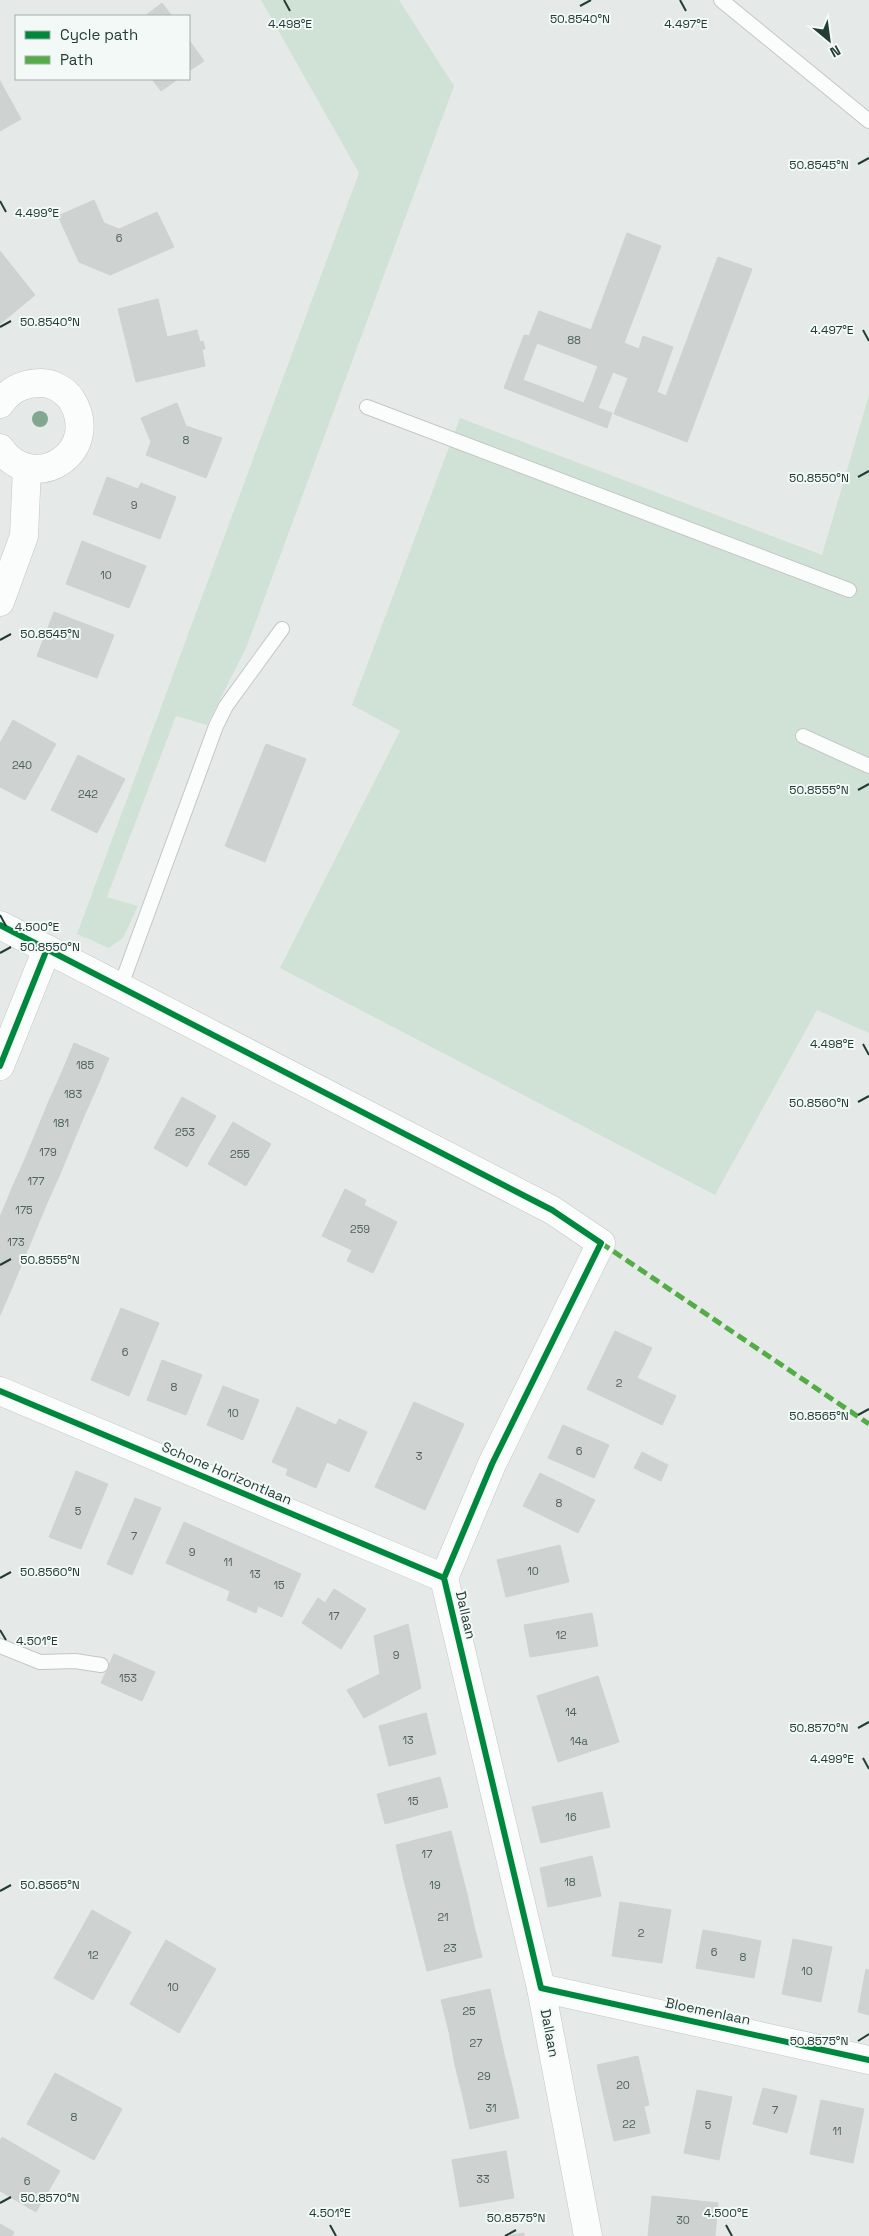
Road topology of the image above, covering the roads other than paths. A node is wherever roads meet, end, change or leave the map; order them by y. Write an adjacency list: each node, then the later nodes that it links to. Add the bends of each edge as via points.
1 (721, 0): 2 (lane)
2 (869, 121)
3 (0, 404): 6 (street, via 18,387 45,383 68,396 78,412 80,434 70,455 52,467)
4 (367, 407): 7 (lane)
5 (0, 448): 6 (street, via 16,464)
6 (27, 468): 8 (street, via 24,536)
7 (849, 590)
8 (0, 602)
9 (282, 629): 14 (lane, via 226,706 216,726)
10 (803, 736): 11 (lane)
11 (869, 766)
12 (0, 925): 13 (street)
13 (46, 950): 14 (street); 15 (street)
14 (120, 988): 17 (street, Dallaan, via 552,1210 600,1243 492,1464)
15 (0, 1066)
16 (0, 1391): 17 (street, Schone Horizontlaan)
17 (444, 1578): 20 (street, Dallaan)
18 (0, 1646): 19 (lane, via 40,1662 75,1661)
19 (101, 1665)
20 (541, 1988): 21 (street, Bloemenlaan); 22 (street, Dallaan)
21 (869, 2060)
22 (588, 2236)

